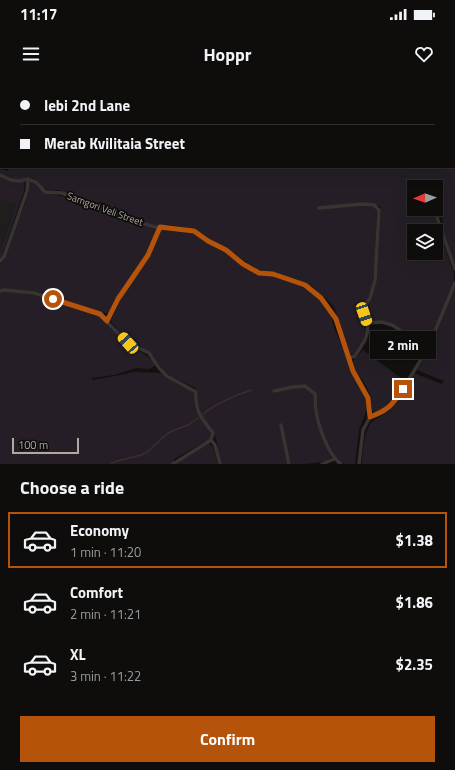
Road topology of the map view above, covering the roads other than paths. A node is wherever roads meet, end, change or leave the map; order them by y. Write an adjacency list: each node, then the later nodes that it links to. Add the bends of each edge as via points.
1 (0, 175): 2 (street, via 11,180)
2 (28, 180): 5 (street, Samgori Veli Street, via 36,182 45,192 62,193 131,220); 6 (street, via 27,191 4,257)
3 (319, 208): 11 (street, via 363,204 374,205 379,210 375,280 364,314)
4 (436, 216): 7 (street)
5 (160, 227): 10 (street, via 148,255 118,299); 13 (street, Samgori Veli Street, via 194,231 259,273 273,274 305,285 321,298 336,319)
6 (0, 261)
7 (455, 269)
8 (455, 283): 12 (street)
9 (0, 291): 10 (street, via 34,293 100,314)
10 (107, 321): 17 (street, via 128,343 149,353 167,376 196,392 198,413 213,433)
11 (368, 324): 12 (street, via 382,322 392,325); 13 (street, via 365,340 355,356)
12 (428, 348): 15 (street, via 390,407)
13 (349, 358): 15 (street, Samgori Veli Street, via 368,398)
14 (274, 391): 18 (street, via 305,386 315,394 320,425)
15 (370, 417): 24 (street, via 363,430)
16 (281, 425): 21 (street)
17 (211, 440): 19 (street); 20 (street)
18 (334, 459): 22 (street); 23 (street)
19 (173, 464)
20 (220, 464)
21 (290, 464)
22 (322, 464)
23 (341, 464)
24 (359, 464)

